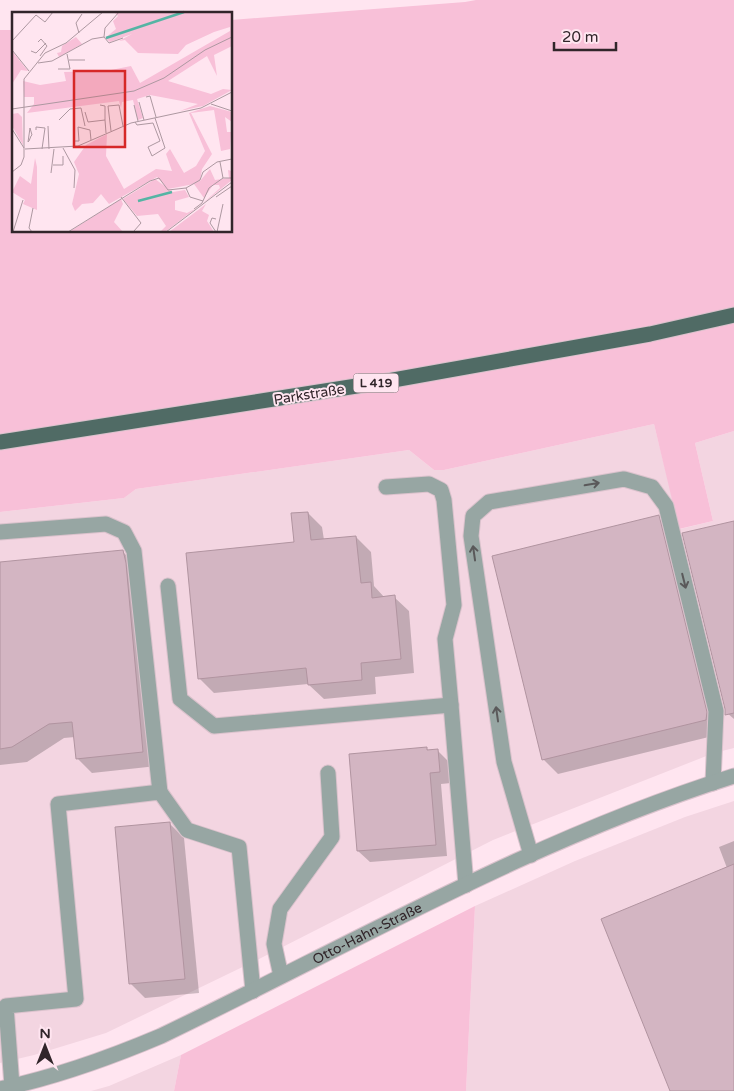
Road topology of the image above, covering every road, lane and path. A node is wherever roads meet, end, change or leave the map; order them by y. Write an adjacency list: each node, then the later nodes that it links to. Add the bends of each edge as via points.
1 (734, 315): 2 (main road, Parkstraße / L 419, via 641,336 382,382)
2 (0, 442)
3 (386, 487): 6 (street, via 428,484 441,490 444,500 454,605 445,639)
4 (0, 532): 10 (street, via 106,524 124,532 134,551)
5 (168, 586): 6 (street, via 180,699 214,726)
6 (451, 705): 12 (street)
7 (328, 773): 13 (street, via 332,837 280,909 274,944)
8 (734, 776): 9 (street, Otto-Hahn-Straße)
9 (713, 783): 11 (street, Otto-Hahn-Straße, via 614,818); 11 (street, one-way to 9, via 504,762 471,536 473,516 489,502 624,478 652,487 666,506 716,711)
10 (160, 792): 14 (street, via 187,830 240,847); 15 (street, via 58,804 76,999 6,1006)
11 (531, 855): 12 (street, Otto-Hahn-Straße)
12 (466, 885): 13 (street, Otto-Hahn-Straße)
13 (281, 976): 14 (street, Otto-Hahn-Straße)
14 (253, 991): 15 (street, Otto-Hahn-Straße, via 112,1056)
15 (6, 1088)

